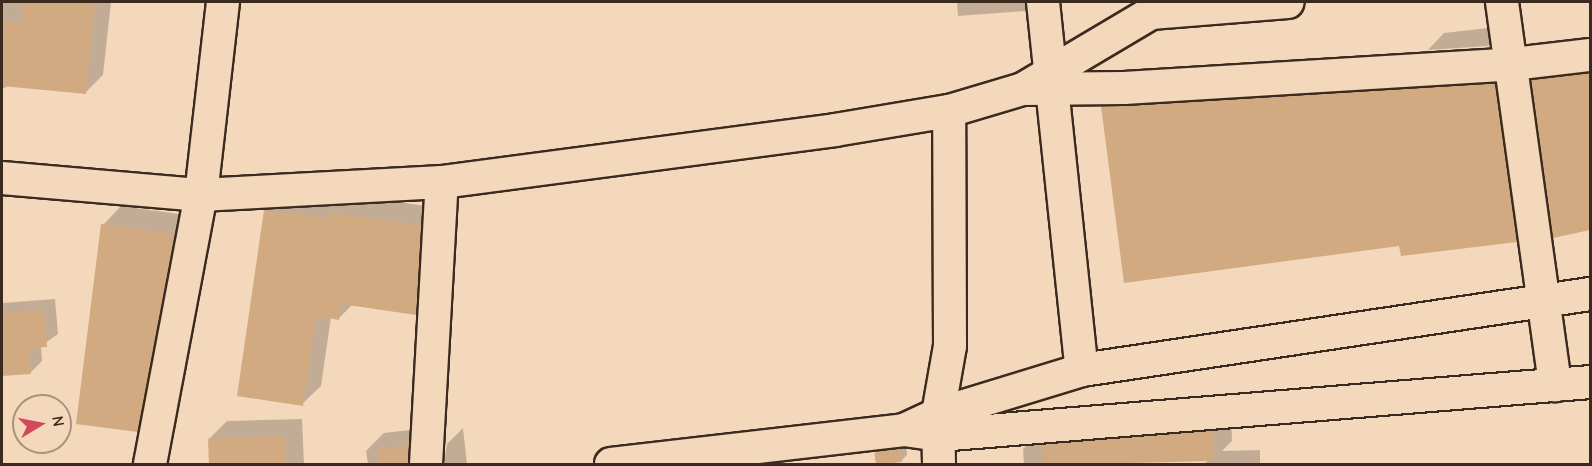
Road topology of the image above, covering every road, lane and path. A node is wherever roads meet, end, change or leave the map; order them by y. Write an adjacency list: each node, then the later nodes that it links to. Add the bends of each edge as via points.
1 (223, 2): 11 (street)
2 (1043, 2): 7 (street)
3 (1288, 2): 7 (street, via 1151,13)
4 (1502, 2): 6 (street)
5 (1590, 55): 6 (street)
6 (1513, 64): 7 (street); 13 (street)
7 (1054, 79): 8 (street); 14 (street)
8 (949, 111): 10 (street, via 835,130); 17 (street, via 950,346)
9 (2, 178): 11 (street)
10 (442, 182): 11 (street); 19 (street)
11 (201, 195): 18 (street)
12 (1590, 294): 13 (street)
13 (1543, 301): 14 (street); 16 (street)
14 (1082, 370): 17 (street)
15 (1590, 382): 16 (street)
16 (1555, 386): 17 (street)
17 (938, 438): 20 (street, via 904,430)
18 (150, 465)
19 (426, 465)
20 (611, 465)

